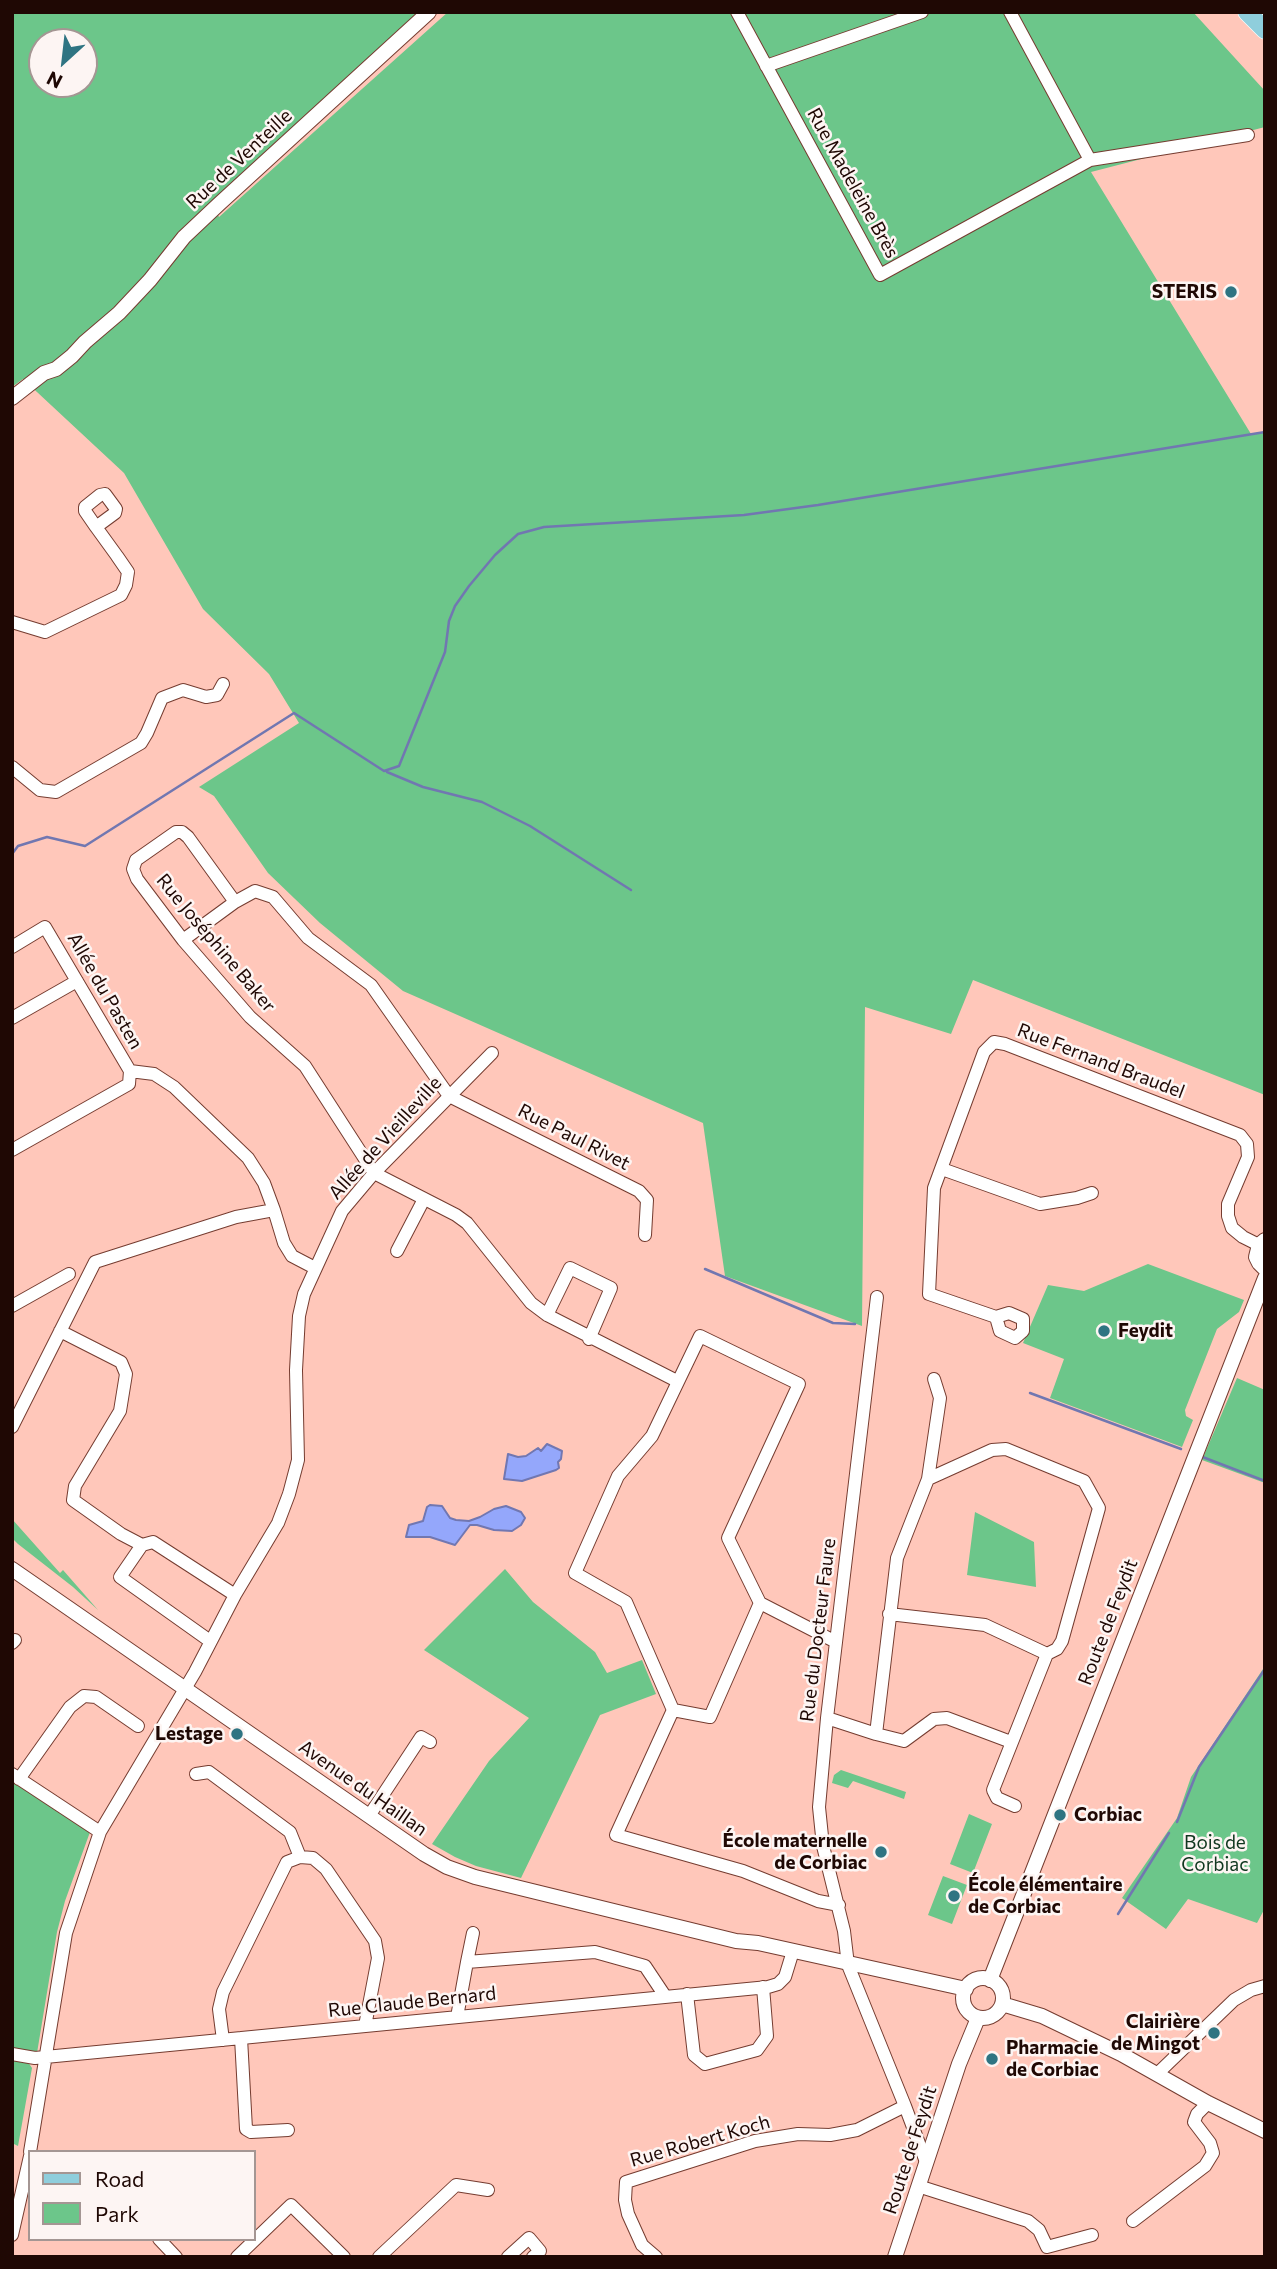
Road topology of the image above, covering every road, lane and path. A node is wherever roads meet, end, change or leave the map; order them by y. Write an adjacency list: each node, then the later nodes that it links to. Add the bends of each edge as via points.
1 (429, 12): 10 (street, Rue de Venteille, via 184,237 119,313)
2 (737, 12): 7 (street, Rue Madeleine Brès)
3 (922, 12): 7 (street)
4 (1010, 12): 9 (street)
5 (1247, 12): 6 (main road)
6 (1265, 30)
7 (766, 66): 9 (street, Rue Madeleine Brès, via 880,275)
8 (1248, 135): 9 (street)
9 (1090, 160)
10 (12, 398)
11 (96, 527): 12 (street, via 128,572 121,595 45,632)
12 (12, 622)
13 (223, 684): 14 (street, via 217,695 206,697 183,690 162,698 141,743 56,792 40,790)
14 (12, 767)
15 (234, 902): 16 (street); 16 (street, Rue Joséphine Baker, via 182,832 136,860 133,870 137,879); 22 (street, via 255,891 273,897 308,938 371,985)
16 (183, 940): 25 (street, Rue Joséphine Baker, via 250,1017 305,1066)
17 (12, 947): 18 (street, Allée du Pasten, via 46,927)
18 (76, 981): 19 (street); 21 (street, Allée du Pasten)
19 (12, 1018)
20 (492, 1053): 22 (street, Allée de Vieilleville)
21 (130, 1072): 23 (street, via 129,1084); 28 (street, via 154,1074 193,1105 248,1158)
22 (449, 1096): 25 (street, Allée de Vieilleville); 29 (street, Rue Paul Rivet, via 639,1191 647,1200)
23 (12, 1150)
24 (942, 1169): 26 (street, via 1040,1204); 30 (street, Rue Fernand Braudel, via 984,1052 993,1042 1005,1044 1240,1135 1247,1144 1248,1157 1228,1204 1228,1216 1232,1228 1243,1237); 39 (street, Rue Fernand Braudel, via 934,1188 929,1294)
25 (374, 1173): 27 (street); 32 (street, Allée de Vieilleville, via 342,1211)
26 (1092, 1193)
27 (423, 1201): 31 (street); 38 (street, via 467,1223 531,1303)
28 (274, 1210): 32 (street, via 292,1256); 40 (street, via 236,1217 95,1262)
29 (645, 1236)
30 (1262, 1242): 33 (street, via 1256,1257)
31 (397, 1251)
32 (316, 1268): 48 (street, Allée de Vieilleville, via 299,1315 298,1460 278,1523)
33 (1265, 1269)
34 (69, 1274): 37 (street)
35 (1265, 1278): 72 (street, Route de Feydit)
36 (877, 1297): 52 (street, Rue du Docteur Faure)
37 (12, 1306)
38 (547, 1315): 41 (street); 41 (street, via 570,1268 611,1288)
39 (996, 1318)
40 (60, 1331): 44 (street); 46 (street, via 121,1362 126,1374 120,1411 75,1486 73,1500)
41 (589, 1339): 43 (street)
42 (934, 1379): 45 (street, via 940,1398)
43 (677, 1381): 49 (street, via 700,1336 799,1384 728,1538); 55 (street, via 652,1436 618,1476 575,1573 626,1602)
44 (12, 1427)
45 (928, 1479): 50 (street, via 897,1558); 53 (street, via 992,1450 1006,1449 1084,1481 1099,1508 1062,1642)
46 (142, 1545): 48 (street, via 153,1542); 51 (street, via 120,1577)
47 (12, 1569): 54 (street, Avenue du Haillan)
48 (235, 1595): 51 (street, Allée de Vieilleville)
49 (760, 1603): 52 (street); 55 (street, via 709,1717)
50 (889, 1614): 53 (street, via 985,1625); 58 (street)
51 (210, 1642): 54 (street, Allée de Vieilleville)
52 (836, 1642): 56 (street, Rue du Docteur Faure)
53 (1047, 1654): 60 (street)
54 (185, 1689): 64 (street, Avenue du Haillan); 65 (street, Allée de Vieilleville)
55 (673, 1710): 67 (street, via 616,1835 743,1871)
56 (827, 1718): 58 (street); 67 (street, Rue du Docteur Faure, via 819,1807 823,1846)
57 (138, 1726): 62 (street, via 96,1696 84,1696)
58 (876, 1734): 60 (street, via 904,1741 934,1719 947,1718)
59 (429, 1742): 64 (street, via 421,1737)
60 (1011, 1742): 63 (street, via 993,1790 997,1798)
61 (196, 1774): 66 (street, via 209,1772 290,1832)
62 (15, 1776): 65 (street)
63 (1015, 1806)
64 (369, 1816): 69 (street, Avenue du Haillan, via 459,1872 758,1943)
65 (100, 1832): 85 (street, Allée de Vieilleville, via 65,1933)
66 (300, 1857): 81 (street, via 313,1858 326,1869 376,1941 378,1958); 83 (street, via 287,1862 223,1992 219,2009)
67 (839, 1905): 71 (street, Rue du Docteur Faure)
68 (473, 1933): 70 (street)
69 (792, 1956): 71 (street, Avenue du Haillan); 74 (street, via 782,1980)
70 (467, 1962): 77 (street, via 595,1952 645,1966); 79 (street)
71 (849, 1969): 76 (street, Avenue du Haillan); 88 (street, Rue du Docteur Faure)
72 (990, 1980): 76 (street, via 976,1980); 78 (street, via 1001,1989)
73 (1265, 1986): 86 (street, via 1234,2000)
74 (763, 1987): 75 (street, Rue Claude Bernard); 75 (street, via 767,2036 757,2050 705,2064 694,2055)
75 (687, 1994): 77 (street, Rue Claude Bernard)
76 (965, 1994): 80 (street, via 966,2007)
77 (665, 1996): 79 (street, Rue Claude Bernard)
78 (1002, 2004): 80 (street, via 993,2016); 86 (street, via 1042,2016)
79 (457, 2017): 81 (street, Rue Claude Bernard)
80 (978, 2018): 93 (street, Route de Feydit)
81 (365, 2026): 82 (street, Rue Claude Bernard)
82 (241, 2038): 83 (street, Rue Claude Bernard); 89 (street, via 246,2129)
83 (223, 2040): 85 (street, Rue Claude Bernard)
84 (12, 2054): 85 (street, Rue Claude Bernard)
85 (46, 2057): 91 (street, Allée de Vieilleville)
86 (1157, 2074): 87 (street)
87 (1208, 2104): 90 (street); 98 (street, via 1194,2122 1213,2153 1205,2166)
88 (905, 2106): 93 (street, Rue du Docteur Faure); 111 (street, Rue Robert Koch, via 857,2130 755,2141 626,2182 628,2214 642,2245)
89 (288, 2130)
90 (1265, 2131)
91 (31, 2150)
92 (28, 2159): 94 (street, Allée de Vieilleville)
93 (926, 2162): 95 (street, Route de Feydit)
94 (18, 2183): 97 (street, Allée de Vieilleville)
95 (918, 2186): 104 (street, via 1028,2221 1039,2230); 112 (street, Route de Feydit)
96 (488, 2190): 108 (street, via 456,2185)
97 (24, 2216): 99 (street, Allée de Vieilleville)
98 (1133, 2221)
99 (12, 2235)
100 (1092, 2235): 104 (street)
101 (256, 2239): 107 (street, via 291,2205)
102 (161, 2241): 105 (street)
103 (254, 2241): 106 (street)
104 (1048, 2252)
105 (176, 2257)
106 (237, 2257)
107 (344, 2257)
108 (379, 2257)
109 (508, 2257): 110 (street, via 529,2238 540,2251)
110 (533, 2257)
111 (656, 2257)
112 (895, 2257)

